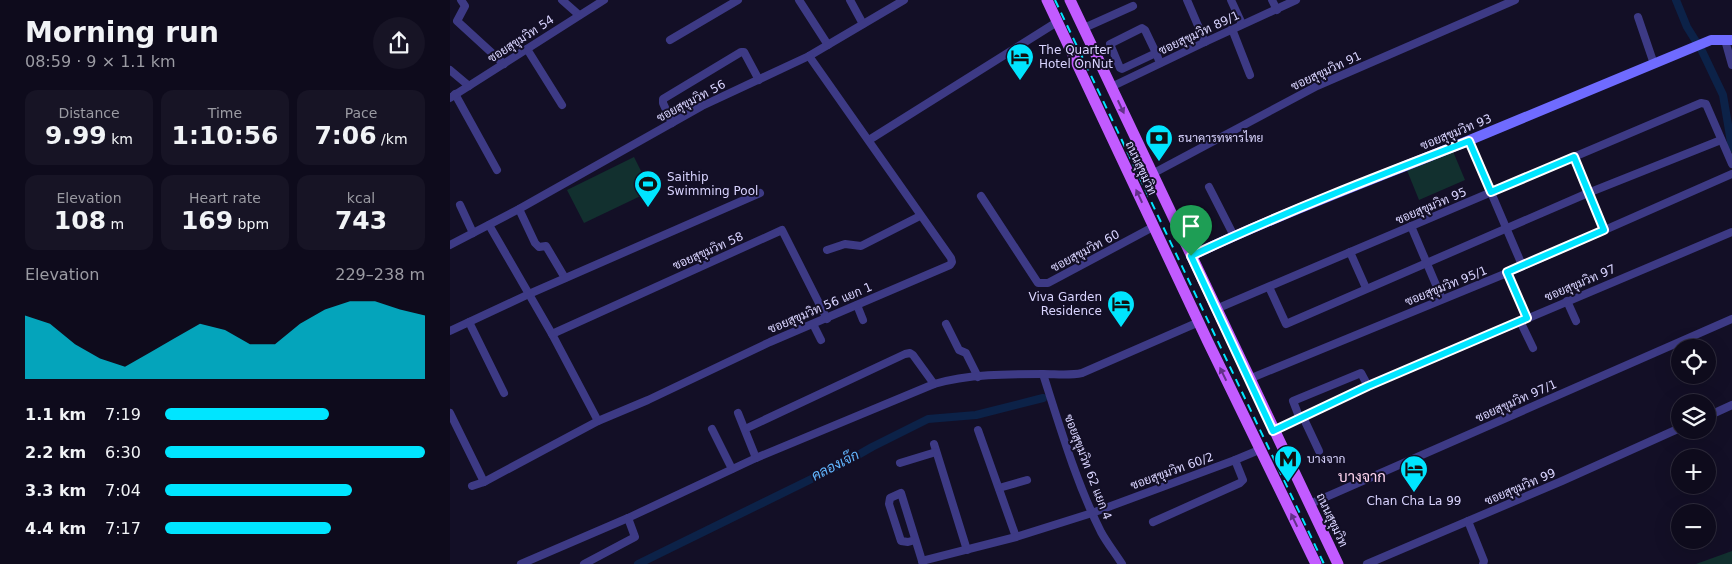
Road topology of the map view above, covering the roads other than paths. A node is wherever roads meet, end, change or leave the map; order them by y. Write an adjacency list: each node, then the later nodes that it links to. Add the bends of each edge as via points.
1 (461, 0): 33 (street, via 465,6 457,21)
2 (562, 0): 17 (street)
3 (604, 0): 17 (street, ซอยสุขุมวิท 54)
4 (800, 0): 27 (street)
5 (850, 0): 20 (street)
6 (904, 0): 20 (street, ซอยสุขุมวิท 56)
7 (1047, 0): 19 (main road, ถนนสุขุมวิท)
8 (1070, 0): 23 (main road, ถนนสุขุมวิท)
9 (1187, 0): 26 (street)
10 (1231, 0): 21 (street)
11 (1272, 0): 16 (street)
12 (1296, 0): 16 (street, ซอยสุขุมวิท 89/1)
13 (1515, 0): 50 (street, ซอยสุขุมวิท 91, via 1318,86)
14 (733, 1): 24 (street)
15 (1133, 6): 23 (street)
16 (1277, 10): 21 (street, ซอยสุขุมวิท 89/1)
17 (579, 14): 29 (street, ซอยสุขุมวิท 54)
18 (1638, 17): 34 (street)
19 (1057, 22): 28 (main road, ถนนสุขุมวิท); 44 (street)
20 (862, 24): 27 (street, ซอยสุขุมวิท 56)
21 (1242, 24): 22 (street, ซอยสุขุมวิท 89/1)
22 (1232, 29): 26 (street, ซอยสุขุมวิท 89/1); 37 (street)
23 (1086, 33): 28 (main road); 40 (main road, ถนนสุขุมวิท)
24 (670, 40)
25 (1728, 40): 34 (street, ซอยสุขุมวิท 93, via 1711,40); 35 (street)
26 (1205, 42): 32 (street, ซอยสุขุมวิท 89/1)
27 (828, 45): 31 (street, ซอยสุขุมวิท 56)
28 (1070, 48): 62 (main road, ถนนสุขุมวิท, one-way to 28)
29 (527, 49): 33 (street, ซอยสุขุมวิท 54); 42 (street)
30 (1156, 53): 30 (street, via 1144,28 1110,44 1122,69); 32 (street)
31 (809, 56): 38 (street, ซอยสุขุมวิท 56); 44 (street, ซอยสุขุมวิท 56 แยก 1)
32 (1160, 63): 40 (street, ซอยสุขุมวิท 89/1)
33 (504, 64): 39 (street, ซอยสุขุมวิท 54)
34 (1654, 64): 46 (street, ซอยสุขุมวิท 93)
35 (1732, 64)
36 (450, 70): 39 (street)
37 (1250, 75)
38 (759, 80): 43 (street, ซอยสุขุมวิท 56); 43 (street, via 744,52 741,52 663,99)
39 (469, 86): 41 (street, ซอยสุขุมวิท 54)
40 (1111, 87): 50 (main road, ถนนสุขุมวิท, one-way to 50)
41 (453, 96): 49 (street)
42 (562, 105)
43 (672, 123): 58 (street, ซอยสุขุมวิท 56)
44 (869, 140): 59 (street, ซอยสุขุมวิท 56 แยก 1)
45 (1722, 140): 47 (street, ซอยสุขุมวิท 95, via 1706,104 1701,103); 48 (street, ซอยสุขุมวิท 95); 55 (street)
46 (1469, 141): 54 (street); 67 (street, ซอยสุขุมวิท 93)
47 (1574, 157): 54 (street, ซอยสุขุมวิท 95); 55 (street)
48 (1732, 164)
49 (497, 170)
50 (1152, 174): 71 (main road, ถนนสุขุมวิท)
51 (1732, 174): 64 (street, ซอยสุขุมวิท 95/1)
52 (1209, 187): 67 (street)
53 (760, 192): 75 (street)
54 (1491, 192): 61 (street, ซอยสุขุมวิท 95); 63 (street)
55 (1588, 192): 63 (street); 64 (street)
56 (981, 196): 62 (street, ซอยสุขุมวิท 60, via 1038,283 1043,284)
57 (460, 205): 66 (street)
58 (519, 209): 60 (street, ซอยสุขุมวิท 56); 75 (street, via 535,243 539,247 546,246)
59 (920, 216): 69 (street, via 862,246 845,244); 81 (street, ซอยสุขุมวิท 56 แยก 1, via 951,258 950,265)
60 (489, 225): 66 (street, ซอยสุขุมวิท 56); 78 (street)
61 (1411, 226): 70 (street, ซอยสุขุมวิท 95); 72 (street)
62 (1153, 227): 89 (main road, ถนนสุขุมวิท)
63 (1506, 228): 72 (street); 73 (street)
64 (1604, 230): 73 (street, ซอยสุขุมวิท 95/1)
65 (1732, 232): 80 (street, ซอยสุขุมวิท 97)
66 (473, 233): 68 (street, ซอยสุขุมวิท 56)
67 (1234, 236): 71 (street, ซอยสุขุมวิท 93)
68 (450, 245)
69 (827, 250)
70 (1350, 252): 76 (street, ซอยสุขุมวิท 95); 77 (street)
71 (1191, 256): 82 (main road, ถนนสุขุมวิท)
72 (1426, 263): 77 (street); 79 (street)
73 (1522, 265): 74 (street, ซอยสุขุมวิท 95/1)
74 (1507, 272): 79 (street, ซอยสุขุมวิท 95/1); 84 (street)
75 (565, 278): 78 (street)
76 (1268, 287): 77 (street, via 1286,324); 82 (street, ซอยสุขุมวิท 95)
77 (1366, 288)
78 (528, 294): 88 (street); 93 (street)
79 (1442, 299): 98 (street, ซอยสุขุมวิท 95/1)
80 (1567, 301): 84 (street, ซอยสุขุมวิท 97); 87 (street)
81 (857, 306): 83 (street, ซอยสุขุมวิท 56 แยก 1); 86 (street)
82 (1216, 309): 98 (main road, ถนนสุขุมวิท)
83 (827, 319): 90 (street, ซอยสุขุมวิท 56 แยก 1); 93 (street, ซอยสุขุมวิท 58, via 782,230)
84 (1524, 319): 95 (street); 100 (street, ซอยสุขุมวิท 97)
85 (1732, 319): 123 (street, ซอยสุขุมวิท 97/1)
86 (863, 320)
87 (1576, 321)
88 (469, 322): 92 (street); 101 (street)
89 (1199, 322): 96 (street, via 1082,373); 113 (main road, ถนนสุขุมวิท, one-way to 89)
90 (813, 324): 94 (street); 107 (street, ซอยสุขุมวิท 56 แยก 1)
91 (946, 324): 97 (street)
92 (450, 331)
93 (552, 334): 107 (street)
94 (821, 340)
95 (1533, 348)
96 (1042, 374): 97 (street); 124 (street, ซอยสุขุมวิท 62 แยก 4)
97 (978, 377): 99 (street)
98 (1249, 379): 111 (main road, ถนนสุขุมวิท)
99 (934, 384): 109 (street, via 910,353); 115 (street)
100 (1368, 386): 106 (street, ซอยสุขุมวิท 97); 106 (street, via 1362,372 1293,401)
101 (504, 393)
102 (1732, 405): 103 (street)
103 (1716, 412)
104 (450, 413): 120 (street)
105 (738, 413): 109 (street)
106 (1302, 418): 111 (street, ซอยสุขุมวิท 97); 114 (street)
107 (598, 421): 120 (street, ซอยสุขุมวิท 56 แยก 1)
108 (712, 429): 118 (street)
109 (745, 429): 115 (street)
110 (978, 430): 122 (street)
111 (1273, 431): 123 (main road, ถนนสุขุมวิท)
112 (1671, 432): 126 (street, ซอยสุขุมวิท 99)
113 (1259, 450): 116 (street, ซอยสุขุมวิท 60/2); 135 (main road, ถนนสุขุมวิท, one-way to 113)
114 (1319, 452)
115 (756, 458): 118 (street)
116 (1235, 460): 124 (street, ซอยสุขุมวิท 60/2); 127 (street, via 1243,480 1240,483)
117 (900, 463): 130 (street, via 935,448)
118 (732, 469): 125 (street)
119 (1027, 480): 122 (street)
120 (484, 482): 121 (street, ซอยสุขุมวิท 56 แยก 1)
121 (472, 486)
122 (999, 488): 128 (street)
123 (1310, 504): 136 (main road, ถนนสุขุมวิท)
124 (1092, 513): 128 (street, ซอยสุขุมวิท 60/2); 134 (street, ซอยสุขุมวิท 62 แยก 4)
125 (628, 518): 132 (street); 133 (street, via 635,537)
126 (1468, 521): 137 (street, ซอยสุขุมวิท 99); 138 (street)
127 (1153, 522)
128 (1016, 537): 130 (street, ซอยสุขุมวิท 60/2)
129 (915, 540): 129 (street, via 900,494 890,498 889,504 902,541); 131 (street)
130 (967, 550): 131 (street, ซอยสุขุมวิท 60/2)
131 (922, 563)
132 (522, 564)
133 (584, 564)
134 (1122, 564)
135 (1316, 564)
136 (1338, 564)
137 (1367, 564)
138 (1484, 564)

